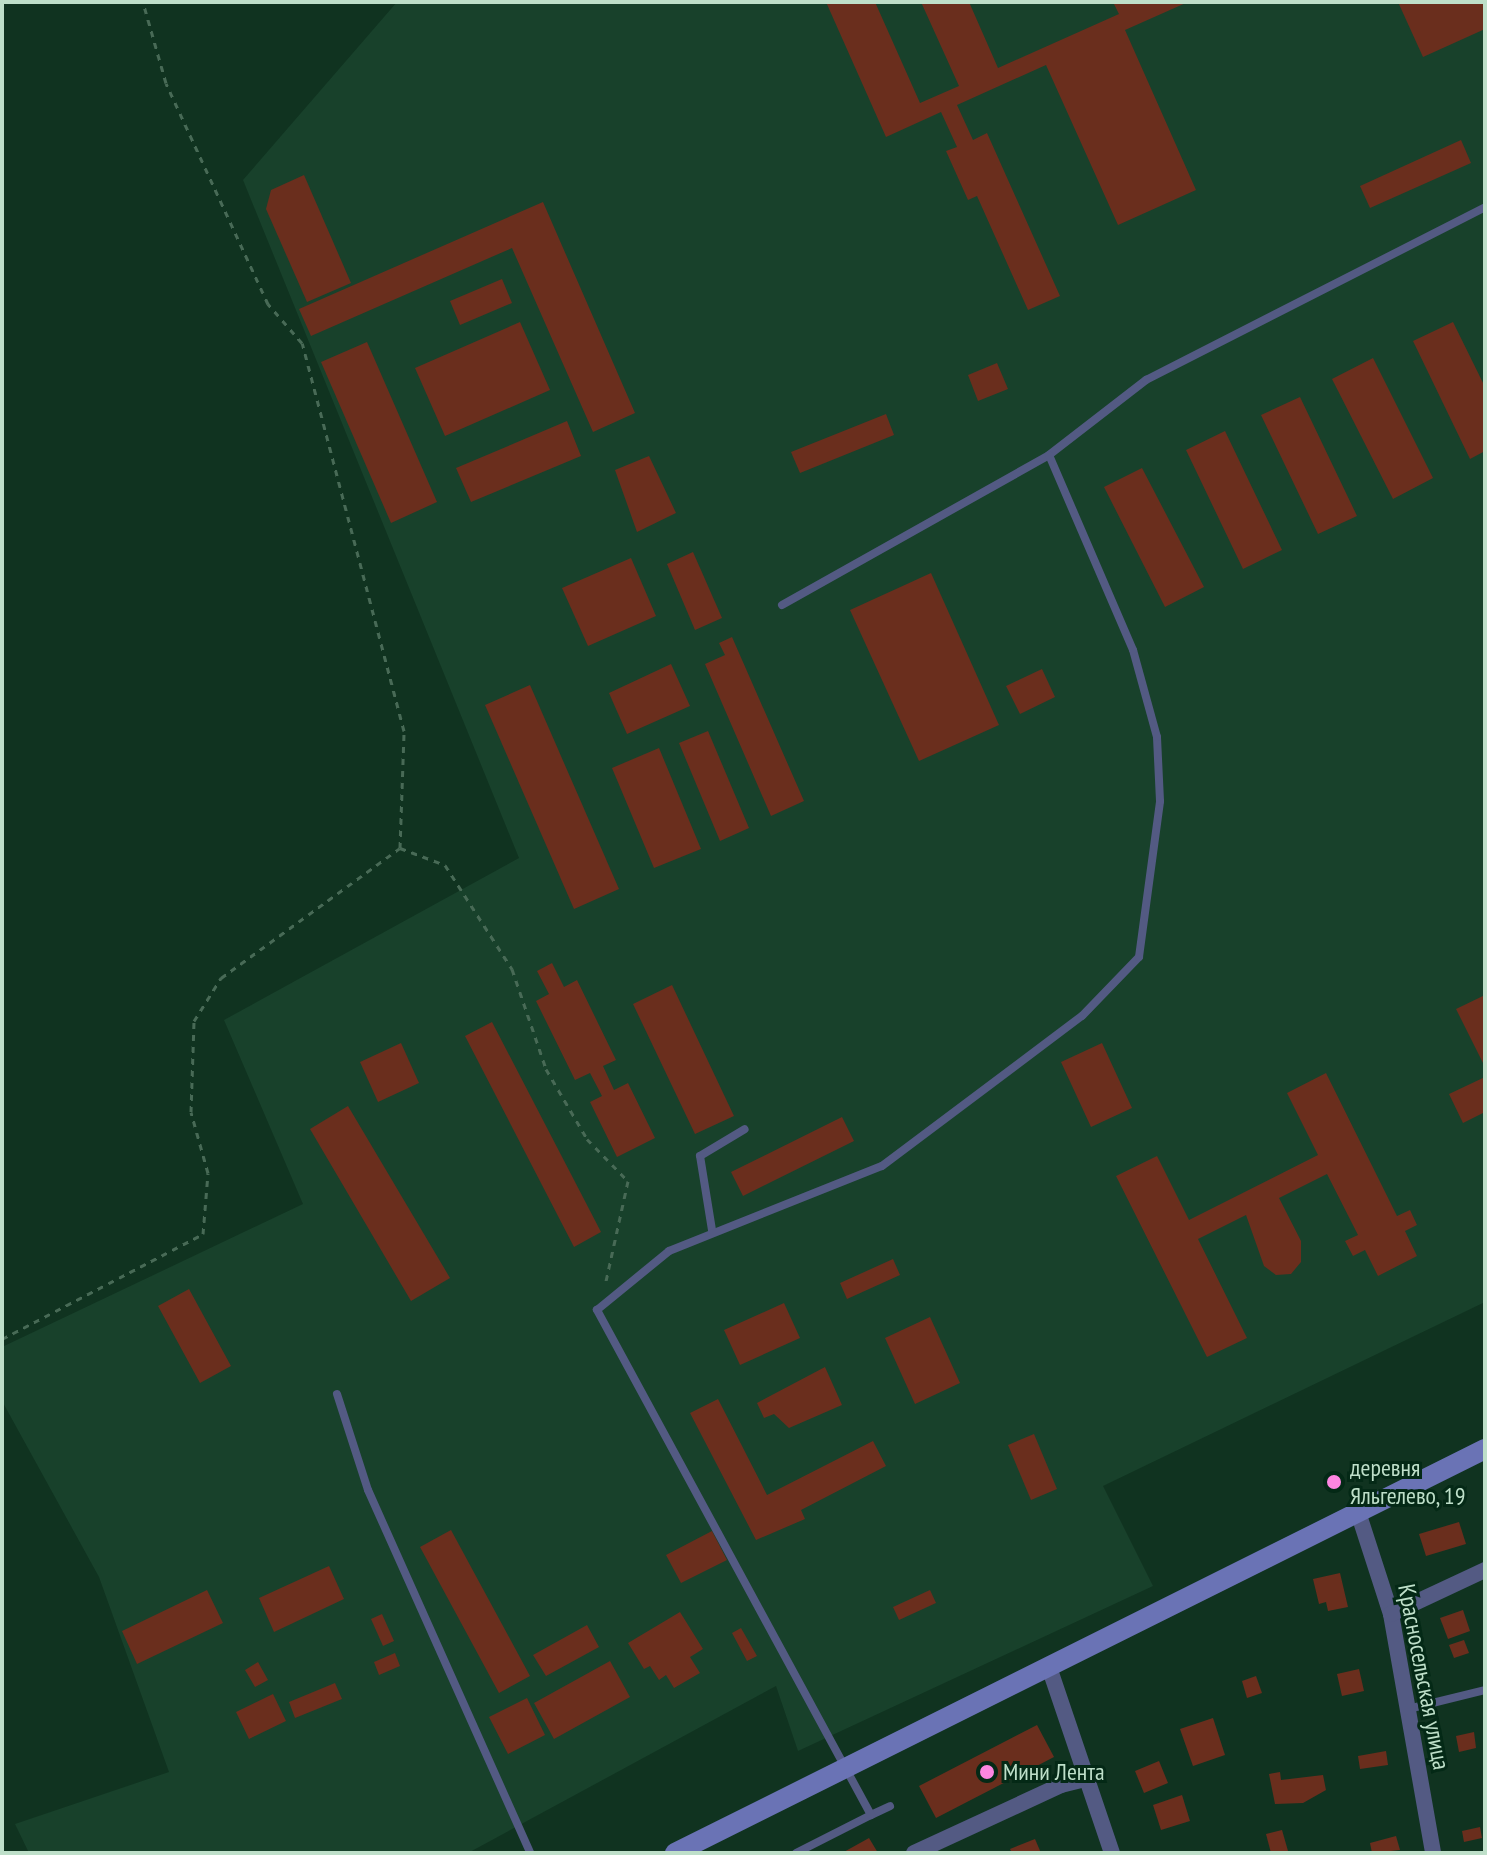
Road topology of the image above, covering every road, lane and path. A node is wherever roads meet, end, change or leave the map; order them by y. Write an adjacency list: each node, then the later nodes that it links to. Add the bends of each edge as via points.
1 (143, 2): 5 (path, via 166,83 268,304 302,343 404,731)
2 (1485, 207): 3 (lane, via 1146,380)
3 (1049, 455): 4 (lane); 7 (lane, via 1133,650 1157,737 1160,801 1139,957 1082,1016 882,1166)
4 (782, 605)
5 (400, 848): 8 (path, via 445,865 512,969 546,1069 587,1139 628,1181); 9 (path, via 221,978 194,1021 191,1112 208,1173 203,1234)
6 (745, 1129): 7 (lane, via 700,1156)
7 (712, 1230): 8 (lane, via 669,1251)
8 (597, 1310): 18 (lane)
9 (2, 1339)
10 (337, 1394): 22 (lane, via 368,1490)
11 (1485, 1449): 12 (main road)
12 (1358, 1512): 14 (street, Красносельская улица); 15 (main road)
13 (1485, 1570): 14 (street)
14 (1391, 1614): 17 (street, Красносельская улица)
15 (1049, 1667): 18 (main road); 19 (street)
16 (1485, 1690): 17 (lane)
17 (1407, 1709): 27 (street, Красносельская улица)
18 (846, 1768): 21 (lane); 23 (main road)
19 (1089, 1778): 25 (street, via 1061,1785); 26 (street)
20 (890, 1806): 21 (lane)
21 (871, 1815): 24 (lane)
22 (530, 1853)
23 (675, 1853)
24 (796, 1853)
25 (914, 1853)
26 (1112, 1853)
27 (1433, 1853)

